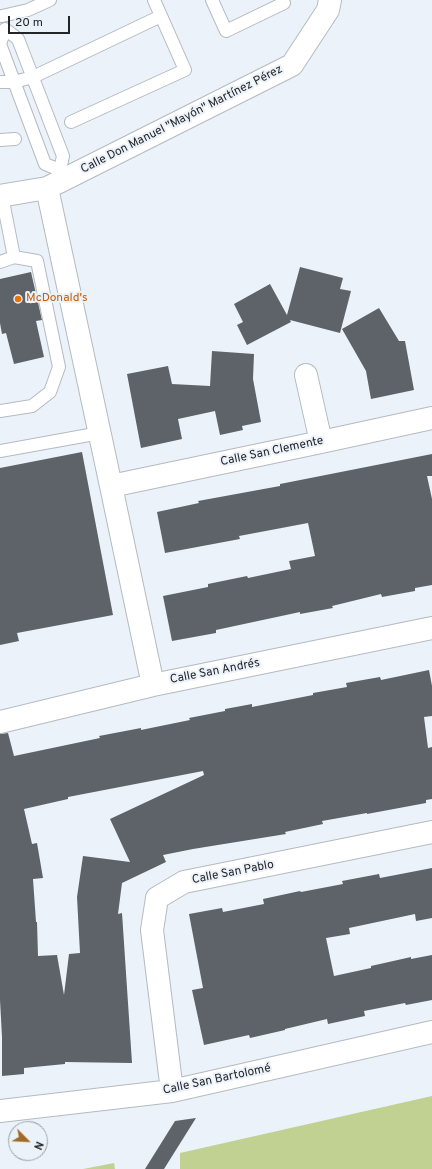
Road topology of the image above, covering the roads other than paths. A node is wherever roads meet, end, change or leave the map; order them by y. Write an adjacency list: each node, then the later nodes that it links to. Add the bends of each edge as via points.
1 (50, 0): 6 (lane, via 28,10)
2 (154, 0): 7 (lane)
3 (212, 0): 5 (lane, via 226,31)
4 (330, 0): 15 (street, Calle Don Manuel "Mayón" Martínez Pérez, via 328,10 292,65)
5 (284, 3)
6 (1, 16): 8 (lane)
7 (161, 16): 9 (lane); 12 (lane, via 185,70)
8 (5, 29): 9 (lane, via 18,39); 11 (lane, via 0,44)
9 (33, 77): 11 (lane); 15 (lane, via 63,156)
10 (0, 82): 11 (lane)
11 (14, 82): 15 (lane, via 46,164)
12 (71, 122)
13 (15, 139): 14 (lane)
14 (0, 140)
15 (57, 179): 16 (street, Calle Don Manuel "Mayón" Martínez Pérez); 22 (street)
16 (1, 196): 17 (lane)
17 (14, 258): 18 (lane); 20 (lane, via 37,261 59,367 50,392 32,406)
18 (0, 262)
19 (306, 375): 23 (street)
20 (0, 411)
21 (432, 418): 23 (street, Calle San Clemente)
22 (100, 433): 24 (lane); 25 (street)
23 (321, 442): 25 (street, Calle San Clemente)
24 (0, 452)
25 (111, 486): 27 (street)
26 (432, 628): 27 (street, Calle San Andrés)
27 (153, 685): 28 (street, Calle San Andrés)
28 (0, 722)
29 (432, 832): 31 (street, Calle San Pablo, via 184,882 157,898 152,930)
30 (432, 1032): 31 (street, Calle San Bartolomé)
31 (172, 1091): 32 (street, Calle San Bartolomé)
32 (0, 1111)

